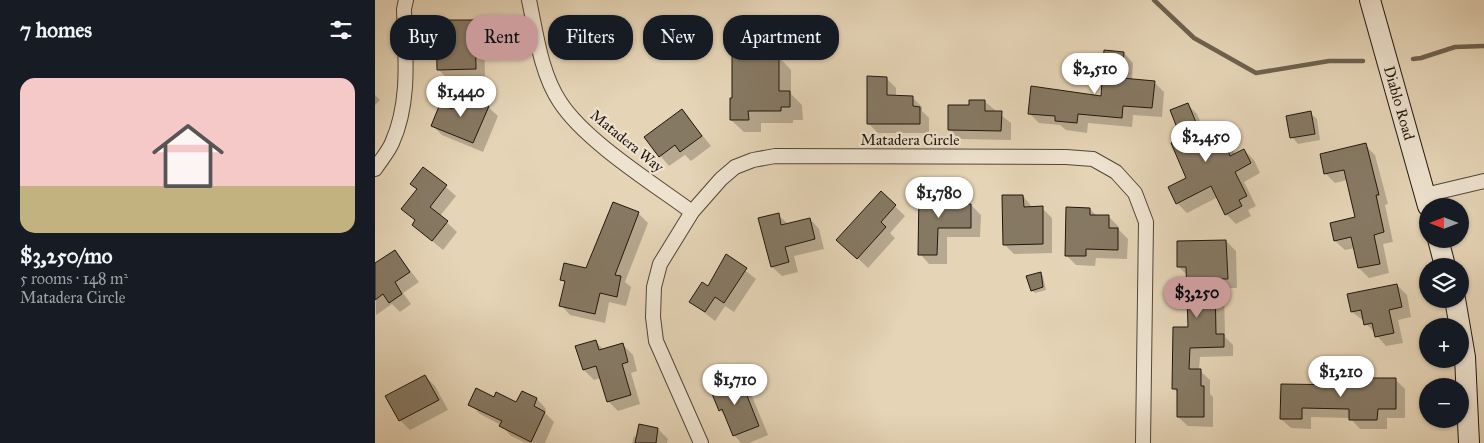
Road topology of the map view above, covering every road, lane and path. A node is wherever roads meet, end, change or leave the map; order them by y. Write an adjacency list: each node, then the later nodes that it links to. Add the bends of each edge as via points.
1 (406, 0): 4 (street, via 406,83 402,111 392,143)
2 (529, 0): 8 (street, Matadera Way, via 547,73 559,102 588,134)
3 (1370, 0): 6 (street, Diablo Road)
4 (375, 169)
5 (1484, 181): 7 (street)
6 (1426, 198)
7 (1436, 198)
8 (692, 212): 10 (street, Matadera Circle, via 660,264 654,287 653,317 656,341); 11 (street, Matadera Circle, via 735,167 775,156 1093,159 1116,172 1135,193 1146,222)
9 (1457, 308): 12 (street, via 1465,356)
10 (701, 443)
11 (1143, 443)
12 (1469, 443)

